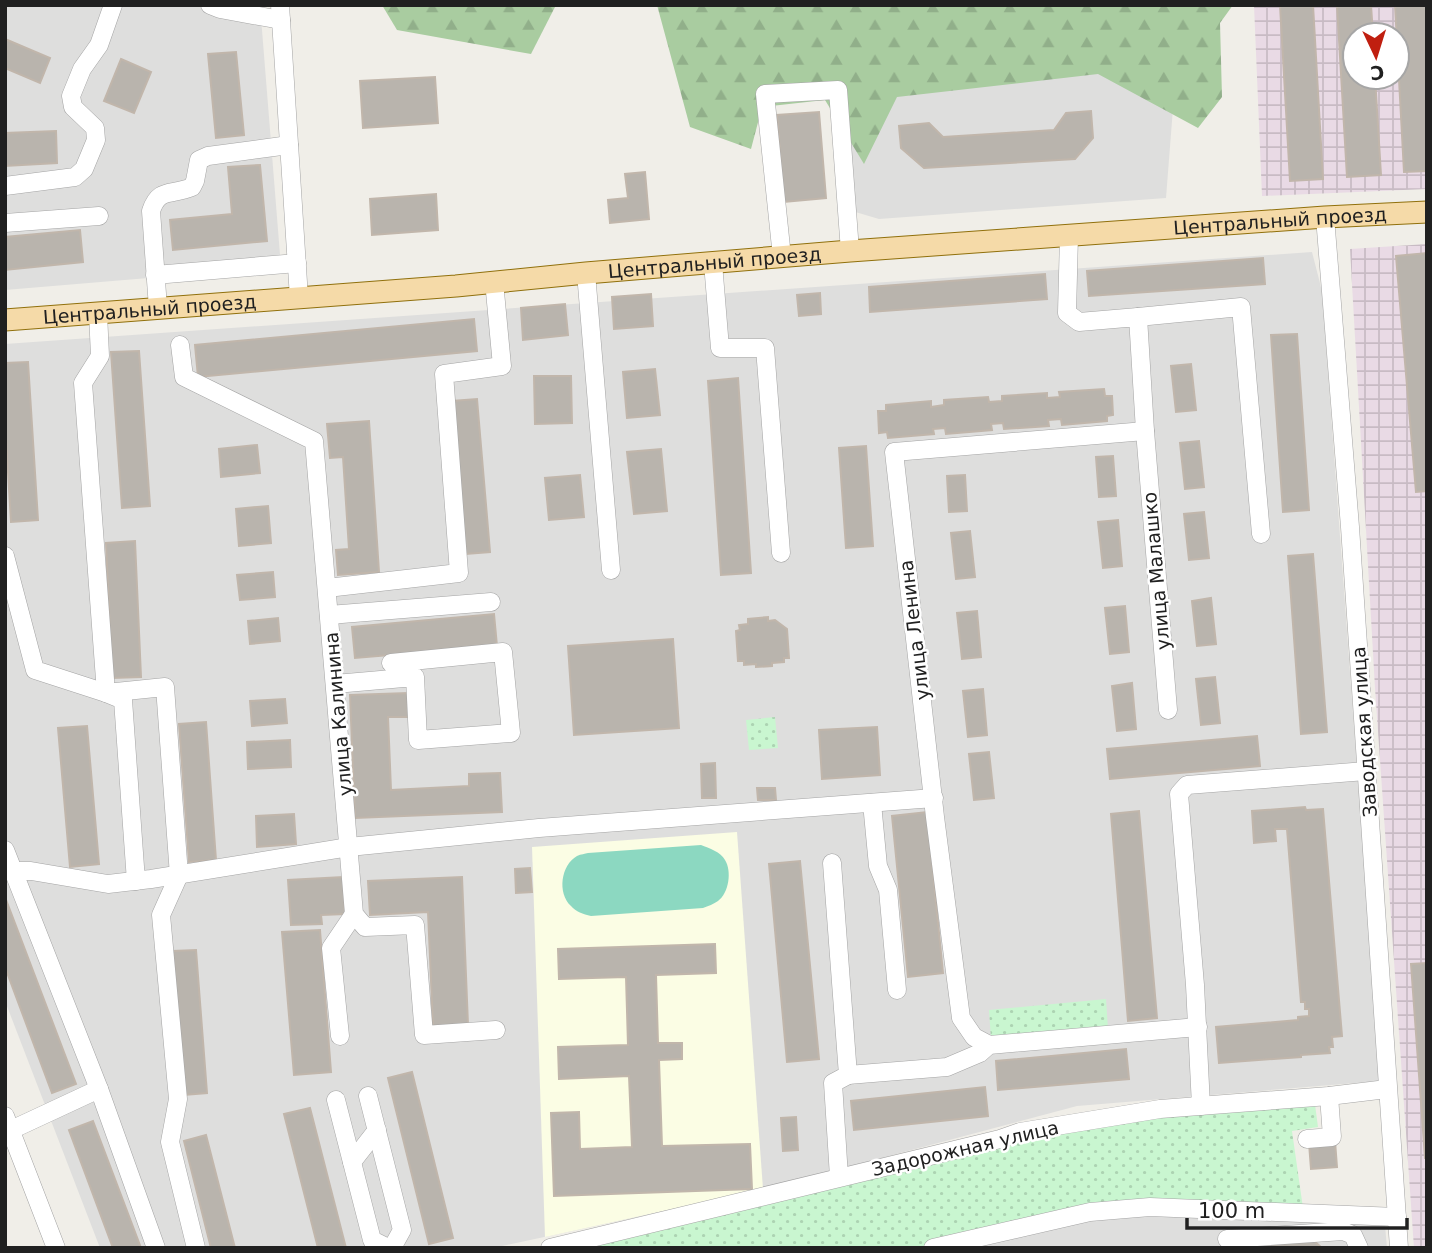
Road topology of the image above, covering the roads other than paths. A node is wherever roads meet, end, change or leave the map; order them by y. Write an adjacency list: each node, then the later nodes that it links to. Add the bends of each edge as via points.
1 (113, 5): 5 (street, via 99,45 71,96 72,107 95,128 96,139 84,169 75,177)
2 (210, 5): 3 (street)
3 (281, 13): 4 (street)
4 (289, 145): 13 (street); 16 (street, via 208,156 199,160 192,187 156,199 151,211)
5 (5, 186)
6 (1427, 212): 8 (main road, Центральный проезд)
7 (99, 216): 9 (street)
8 (1325, 217): 10 (main road, Центральный проезд); 36 (street, Заводская улица)
9 (5, 223)
10 (1069, 236): 11 (main road, Центральный проезд); 21 (street, via 1067,313 1079,322)
11 (850, 251): 12 (main road, Центральный проезд); 12 (street, via 838,90 765,94)
12 (782, 257): 14 (main road, Центральный проезд)
13 (296, 262): 16 (street); 18 (street)
14 (713, 263): 15 (main road, Центральный проезд); 26 (street, via 720,348 765,348)
15 (586, 273): 17 (main road, Центральный проезд); 28 (street)
16 (155, 275): 19 (street)
17 (494, 281): 18 (main road, Центральный проезд); 29 (street, via 502,366 444,374 459,573)
18 (299, 298): 19 (main road, Центральный проезд)
19 (158, 308): 20 (main road, Центральный проезд)
20 (98, 313): 22 (main road, Центральный проезд); 34 (street, via 100,356 83,383)
21 (1138, 317): 24 (street, улица Малашко); 25 (street, via 1241,307)
22 (5, 320)
23 (180, 345): 29 (street, улица Калинина, via 184,377 314,440)
24 (1145, 431): 35 (street, улица Малашко); 37 (street, улица Ленина, via 894,452)
25 (1261, 534)
26 (781, 552)
27 (5, 556): 34 (street, via 35,670)
28 (611, 570)
29 (327, 588): 31 (street, улица Калинина)
30 (491, 602): 31 (street)
31 (330, 615): 33 (street, улица Калинина)
32 (391, 663): 33 (street, via 503,652 511,733 418,740 415,677)
33 (335, 684): 39 (street, улица Калинина)
34 (106, 693): 43 (street, via 165,687); 44 (street, via 123,700)
35 (1168, 710)
36 (1366, 771): 47 (street, via 1187,785 1179,794); 53 (street, Заводская улица)
37 (934, 798): 38 (street); 50 (street, улица Ленина, via 961,1018 974,1037)
38 (872, 803): 39 (street); 46 (street, via 878,866 888,890)
39 (349, 847): 43 (street); 45 (street, улица Калинина)
40 (5, 850): 42 (street)
41 (832, 863): 51 (street)
42 (9, 871): 44 (street, via 108,884); 52 (street)
43 (179, 874): 44 (street); 69 (street, via 161,915 177,1099 170,1142)
44 (136, 881)
45 (354, 914): 48 (street, via 365,927 415,925 424,1035); 49 (street, via 331,947)
46 (897, 990)
47 (1198, 1027): 50 (street); 57 (street)
48 (496, 1030)
49 (340, 1036)
50 (989, 1045): 51 (street, via 947,1067)
51 (848, 1075): 62 (street, via 834,1083)
52 (99, 1089): 58 (street); 68 (street)
53 (1387, 1089): 55 (street, Задорожная улица); 64 (street, Заводская улица)
54 (368, 1096): 59 (street)
55 (1329, 1096): 57 (street, Задорожная улица); 60 (street, via 1332,1137)
56 (336, 1100): 61 (street)
57 (1201, 1106): 62 (street, Задорожная улица, via 1020,1132)
58 (8, 1123): 67 (street)
59 (376, 1130): 61 (street); 70 (street, via 402,1230)
60 (1307, 1139)
61 (352, 1163): 70 (street, via 372,1240)
62 (839, 1177): 71 (street, Задорожная улица)
63 (1227, 1209): 64 (street); 65 (street, via 1150,1207 1090,1212); 66 (street)
64 (1397, 1217): 74 (street, Заводская улица)
65 (972, 1243): 72 (street)
66 (1226, 1244): 73 (street, via 1343,1231 1353,1235)
67 (56, 1248)
68 (156, 1248)
69 (196, 1248)
70 (390, 1248)
71 (550, 1248)
72 (933, 1248)
73 (1359, 1248)
74 (1399, 1248)

